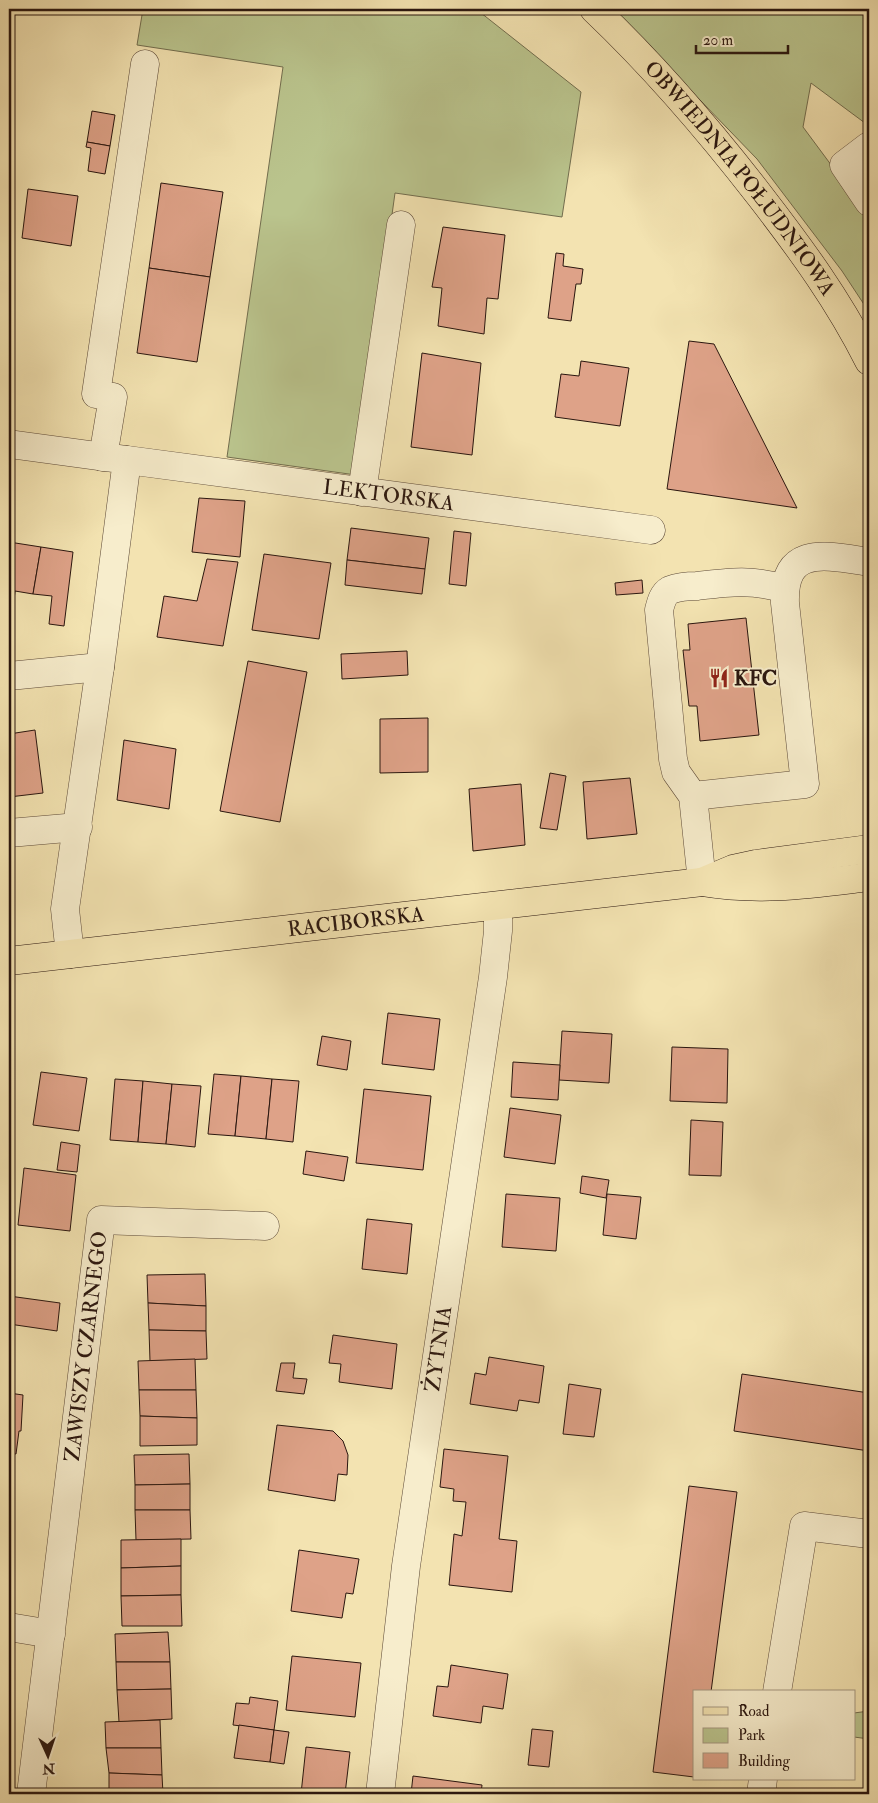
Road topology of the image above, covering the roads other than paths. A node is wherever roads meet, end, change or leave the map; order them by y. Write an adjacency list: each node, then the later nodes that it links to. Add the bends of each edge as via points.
1 (594, 9): 6 (main road, OBWIEDNIA POŁUDNIOWA, via 685,102 729,155 812,264)
2 (145, 64): 8 (street, via 96,394 113,397)
3 (869, 146): 4 (street, via 844,164)
4 (869, 202)
5 (401, 225): 9 (street)
6 (869, 358)
7 (9, 444): 8 (street, LEKTORSKA)
8 (115, 459): 9 (street, LEKTORSKA); 13 (street)
9 (362, 492): 10 (street, LEKTORSKA)
10 (651, 530)
11 (869, 562): 12 (street, via 817,556 806,558 793,568)
12 (785, 589): 15 (street, via 805,784); 15 (street, via 753,581 738,581 679,588 662,598 659,624 673,759 676,772)
13 (100, 667): 14 (street); 16 (street)
14 (9, 676)
15 (694, 796): 20 (street)
16 (78, 827): 17 (street); 22 (street, via 65,909)
17 (9, 833)
18 (869, 849): 20 (main road, RACIBORSKA, via 756,864 733,869)
19 (863, 880): 20 (main road, RACIBORSKA, via 760,888)
20 (702, 882): 21 (main road, RACIBORSKA)
21 (498, 906): 22 (main road, RACIBORSKA); 31 (street, ŻYTNIA, via 493,977 406,1566)
22 (70, 954): 23 (main road, RACIBORSKA)
23 (9, 961)
24 (264, 1226): 27 (street, ZAWISZY CZARNEGO, via 101,1220)
25 (869, 1534): 28 (street, via 804,1526)
26 (9, 1627): 27 (street)
27 (50, 1634): 30 (street, ZAWISZY CZARNEGO)
28 (777, 1690)
29 (763, 1780): 32 (street)
30 (31, 1794)
31 (380, 1794)
32 (761, 1794)

